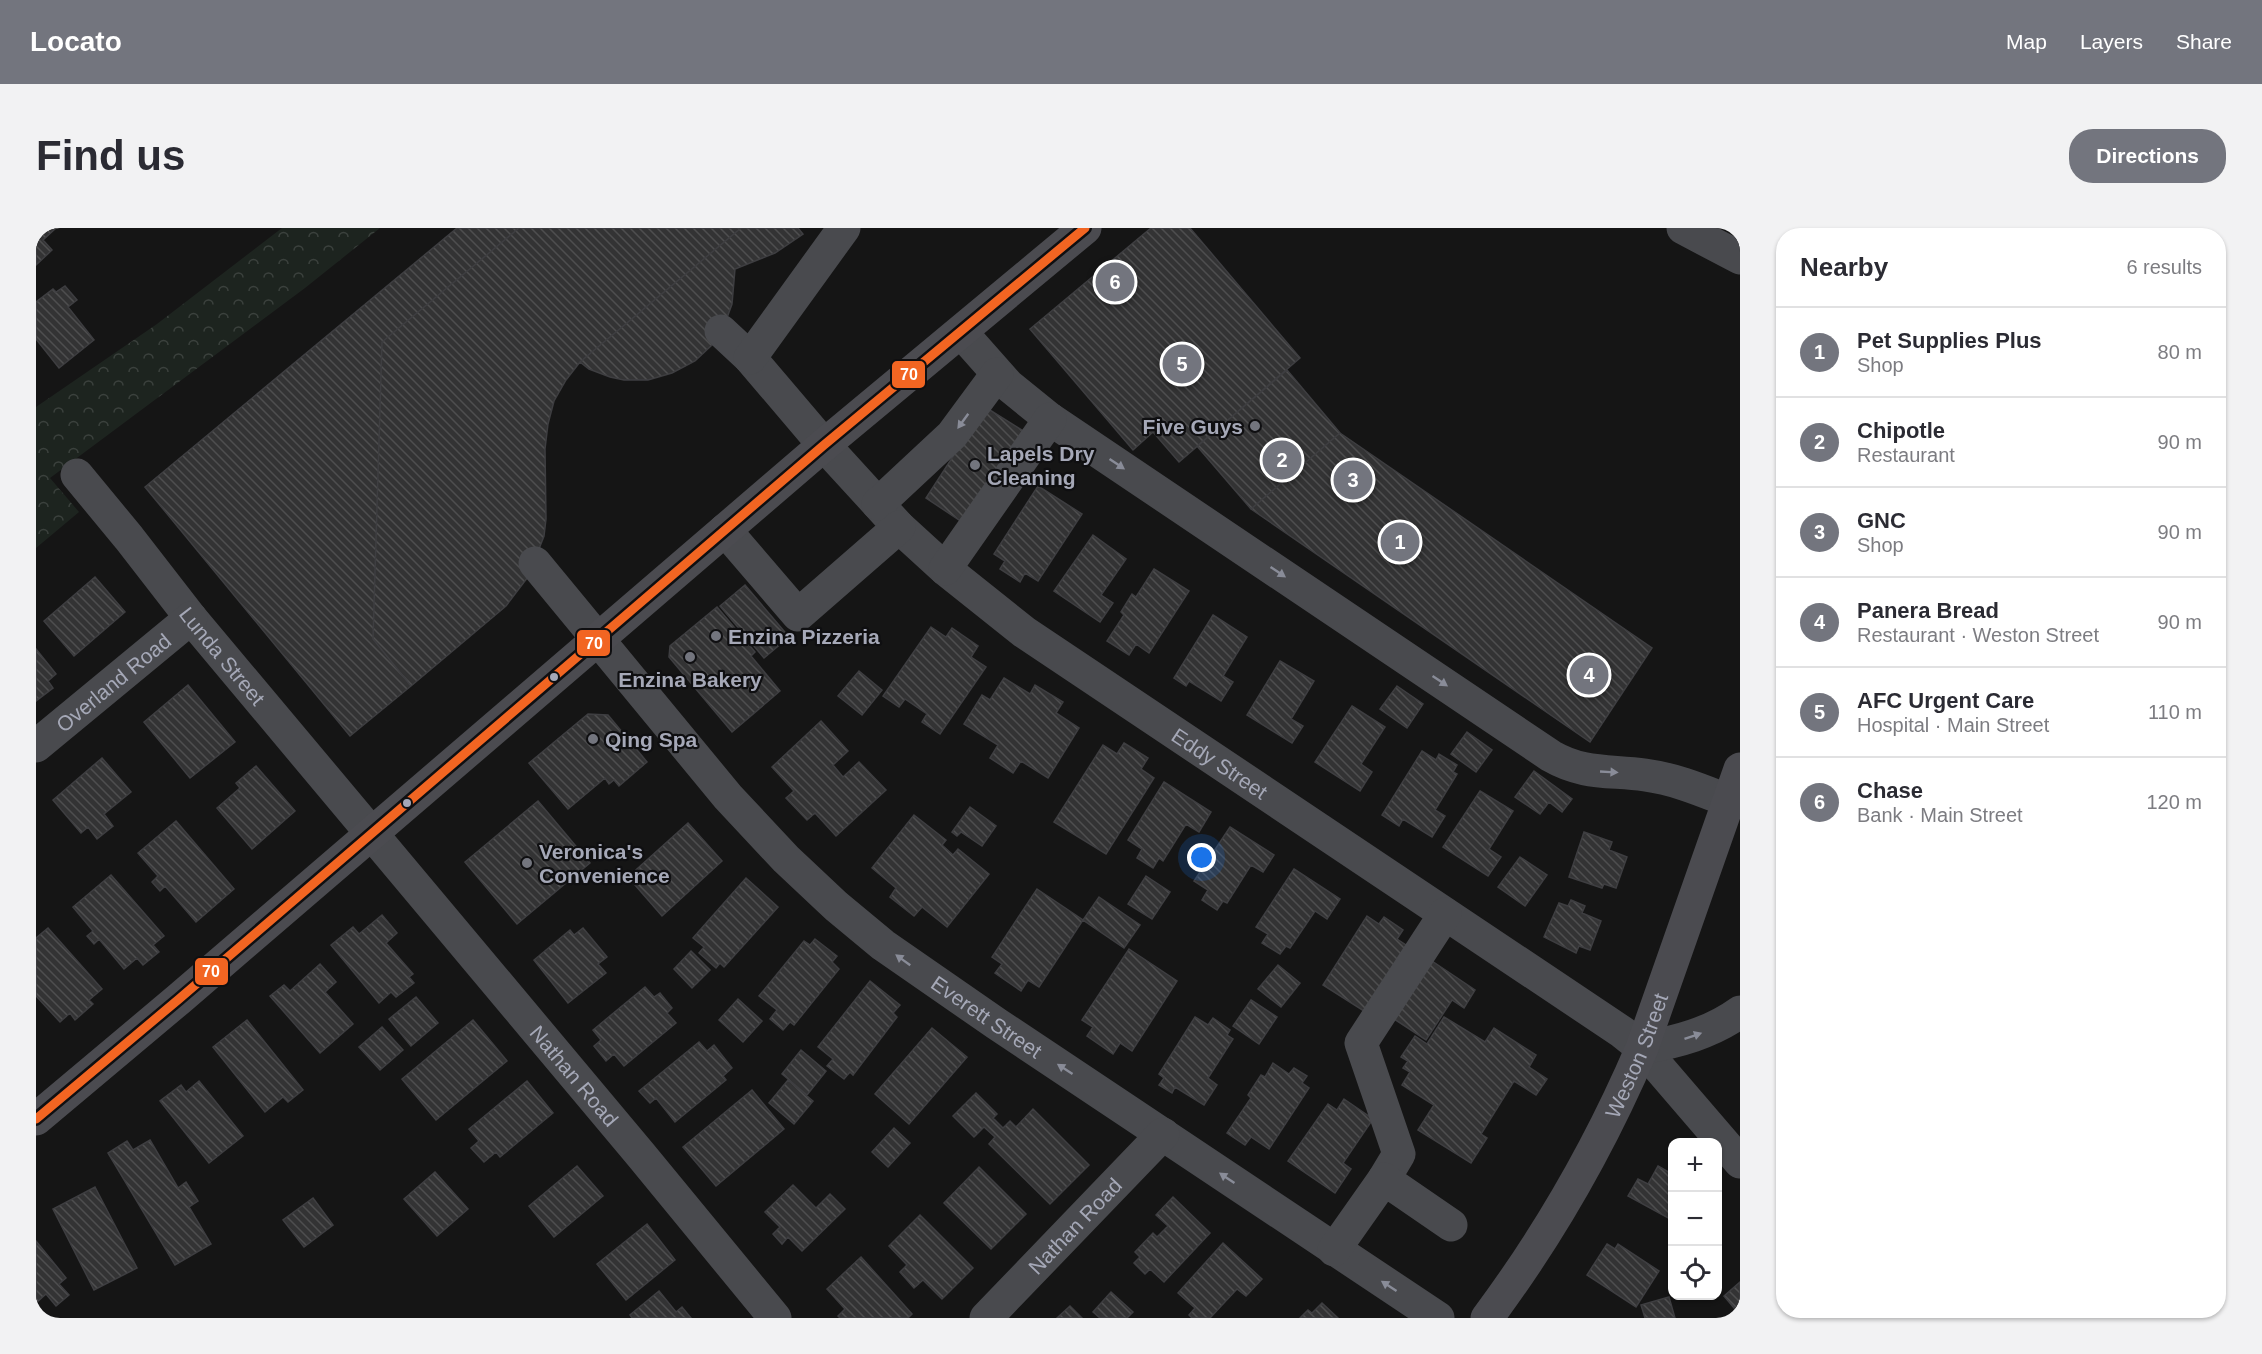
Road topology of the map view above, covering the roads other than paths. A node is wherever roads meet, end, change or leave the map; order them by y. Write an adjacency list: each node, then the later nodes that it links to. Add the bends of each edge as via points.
1 (844, 228): 7 (street)
2 (1085, 228): 6 (main road)
3 (1683, 228): 4 (street)
4 (1740, 258)
5 (721, 331): 7 (street, Eddy Street)
6 (961, 332): 8 (street); 10 (main road)
7 (750, 358): 10 (street, Eddy Street)
8 (997, 374): 9 (street); 12 (street, one-way to 12)
9 (1050, 419): 15 (street); 20 (street, one-way to 20, via 1561,762 1585,770 1663,778)
10 (824, 446): 12 (street, Eddy Street); 13 (main road)
11 (77, 475): 16 (street, Lunda Street)
12 (889, 515): 13 (street, via 798,615); 15 (street, Eddy Street)
13 (725, 530): 17 (main road)
14 (534, 563): 17 (street, Everett Street)
15 (945, 569): 22 (street, Eddy Street, via 1024,632)
16 (191, 618): 18 (street, Overland Road); 21 (street, Lunda Street)
17 (599, 639): 21 (main road); 26 (street, Everett Street, one-way to 17, via 935,983 836,906 728,797)
18 (36, 746)
19 (1740, 769): 20 (main road, Weston Street)
20 (1729, 801): 24 (main road, Weston Street)
21 (372, 834): 25 (main road); 31 (street, Nathan Road)
22 (1445, 914): 24 (street, Eddy Street); 28 (street, via 1361,1042 1400,1154)
23 (1740, 1012): 24 (street, one-way to 23, via 1695,1036)
24 (1642, 1048): 27 (street, Eddy Street); 34 (main road, Weston Street, via 1607,1125 1568,1196)
25 (36, 1119)
26 (1163, 1134): 30 (street, Everett Street, one-way to 26); 32 (street, Nathan Road)
27 (1740, 1162)
28 (1383, 1179): 29 (street); 30 (street)
29 (1451, 1225)
30 (1334, 1250): 33 (street, Everett Street, one-way to 30)
31 (775, 1318)
32 (986, 1318)
33 (1438, 1318)
34 (1487, 1318)

